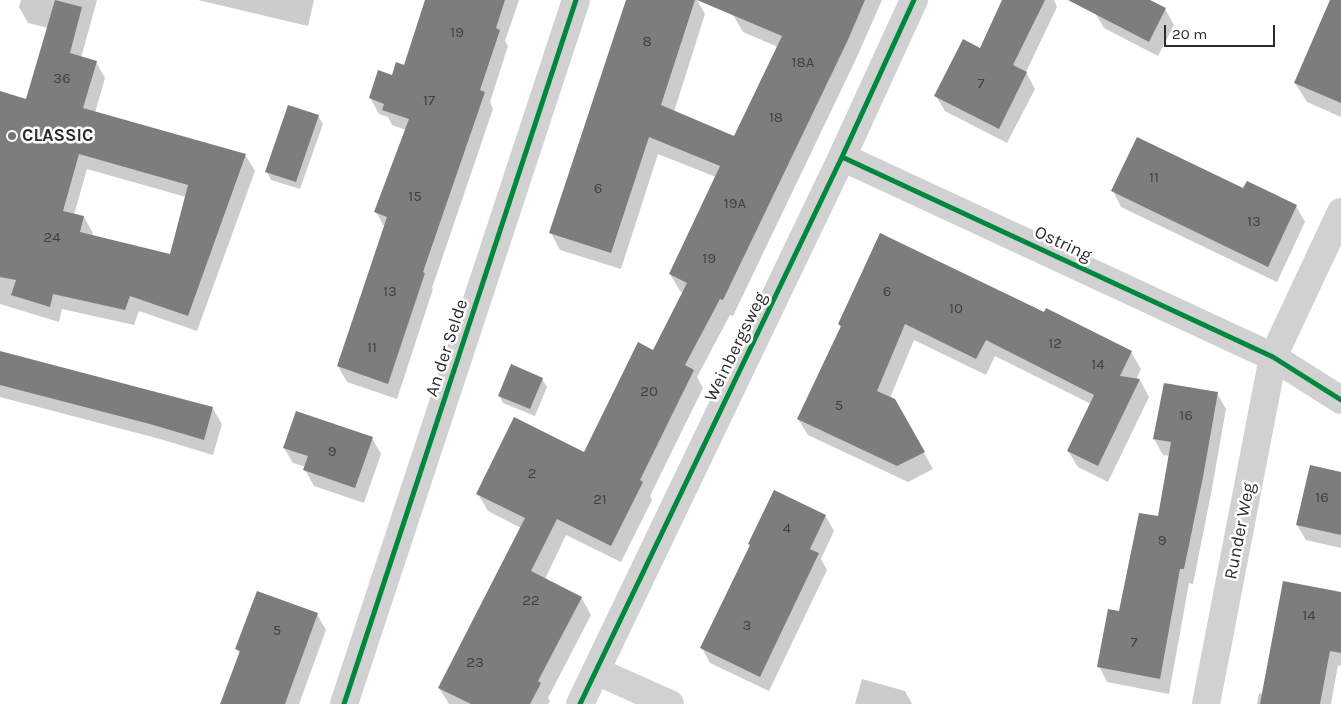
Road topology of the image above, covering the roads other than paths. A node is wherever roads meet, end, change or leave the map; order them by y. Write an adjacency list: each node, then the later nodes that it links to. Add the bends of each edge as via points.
1 (576, 0): 8 (street, An der Selde)
2 (914, 0): 3 (street, Weinbergsweg)
3 (842, 157): 5 (street, Ostring); 7 (street, Weinbergsweg)
4 (1341, 212): 5 (street, Runder Weg)
5 (1273, 357): 6 (street, Ostring); 11 (street, Runder Weg)
6 (1341, 400)
7 (596, 671): 9 (street, Weinbergsweg); 10 (street)
8 (344, 704)
9 (580, 704)
10 (670, 704)
11 (1206, 704)

